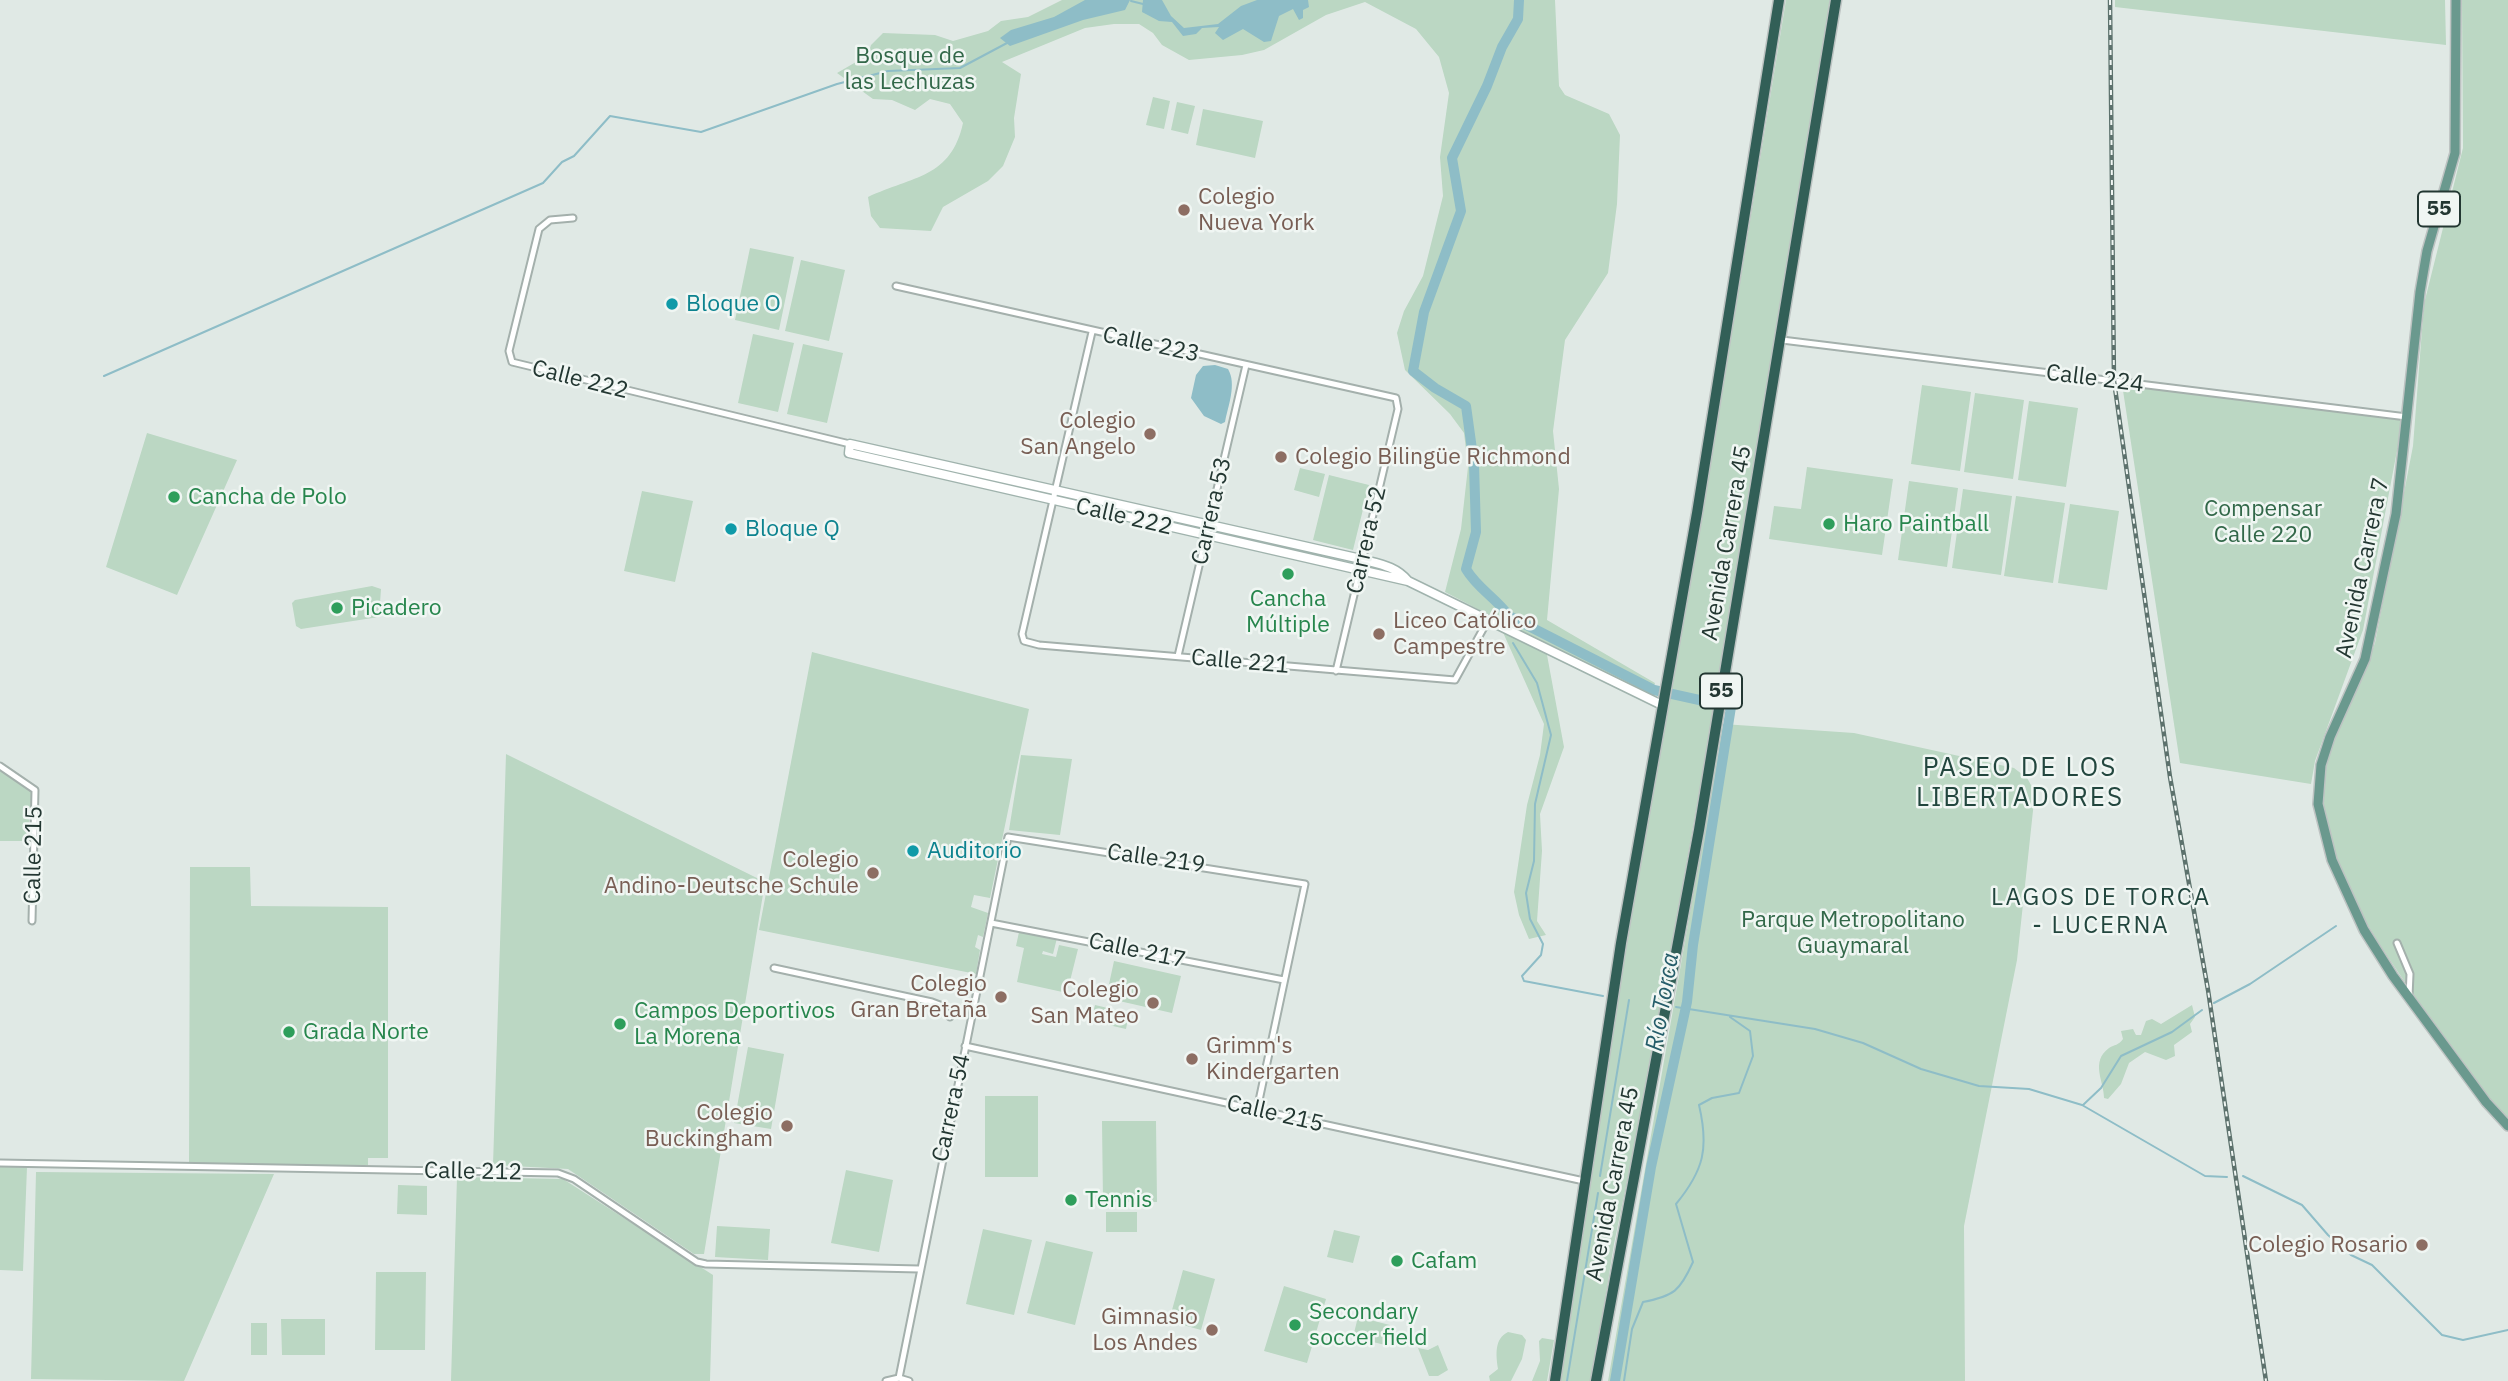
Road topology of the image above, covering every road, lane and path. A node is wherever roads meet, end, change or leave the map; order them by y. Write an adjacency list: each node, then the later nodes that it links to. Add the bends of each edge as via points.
1 (1779, 0): 22 (highway, Avenida Carrera 45 / 55)
2 (1836, 0): 7 (highway, Avenida Carrera 45 / 55)
3 (2456, 0): 10 (main road, Avenida Carrera 7 / 55, via 2457,135 2420,292)
4 (573, 218): 11 (street, Calle 222, via 550,220 539,229 509,351 515,365)
5 (896, 286): 6 (street, Calle 223)
6 (1092, 332): 8 (street, Calle 223); 12 (street)
7 (1782, 340): 10 (street, Calle 224); 42 (highway, Avenida Carrera 45 / 55, via 1665,1020)
8 (1246, 365): 9 (street, Calle 223, via 1396,398); 14 (street, Carrera 53)
9 (1398, 409): 16 (street, Carrera 52)
10 (2409, 418): 30 (main road, Avenida Carrera 7, via 2390,550 2365,659 2330,737 2317,788 2322,825 2343,886 2364,930)
11 (849, 448): 12 (street, Calle 222); 13 (street, Calle 222)
12 (1055, 489): 13 (street); 14 (street, Calle 222)
13 (1053, 501): 15 (street, Calle 222); 20 (street, Calle 221, via 1024,641)
14 (1209, 525): 15 (street, Carrera 53); 16 (street, Calle 222)
15 (1206, 536): 17 (street, Calle 222); 20 (street, Carrera 53)
16 (1361, 559): 17 (street, Carrera 52); 18 (street, Calle 222, via 1397,570)
17 (1359, 569): 18 (street, Calle 222); 21 (street, Carrera 52)
18 (1408, 581): 19 (street, Calle 222)
19 (1488, 620): 21 (street, Calle 221, via 1455,680); 22 (street, Calle 222)
20 (1178, 656): 21 (street, Calle 221)
21 (1336, 671)
22 (1662, 705): 36 (highway, Avenida Carrera 45 / 55, via 1620,943)
23 (0, 766): 25 (street, Calle 215, via 35,790)
24 (1007, 838): 26 (street, Carrera 54); 29 (street, Calle 219, via 1305,884)
25 (32, 921)
26 (991, 923): 29 (street, Calle 217); 32 (street, Carrera 54)
27 (2397, 943): 30 (street, via 2410,974)
28 (774, 968): 31 (street, via 932,1002)
29 (1284, 980): 33 (street)
30 (2409, 997): 34 (main road, Avenida Carrera 7)
31 (950, 1017)
32 (965, 1046): 33 (street, Calle 215); 37 (street, Carrera 54)
33 (1257, 1110): 36 (street, Calle 215)
34 (2508, 1126)
35 (0, 1163): 37 (street, Calle 212, via 558,1173 697,1262)
36 (1586, 1182): 41 (highway, Avenida Carrera 45 / 55)
37 (919, 1269): 38 (street, Carrera 54)
38 (899, 1378): 39 (street); 40 (street)
39 (886, 1381)
40 (909, 1381)
41 (1555, 1381)
42 (1596, 1381)

